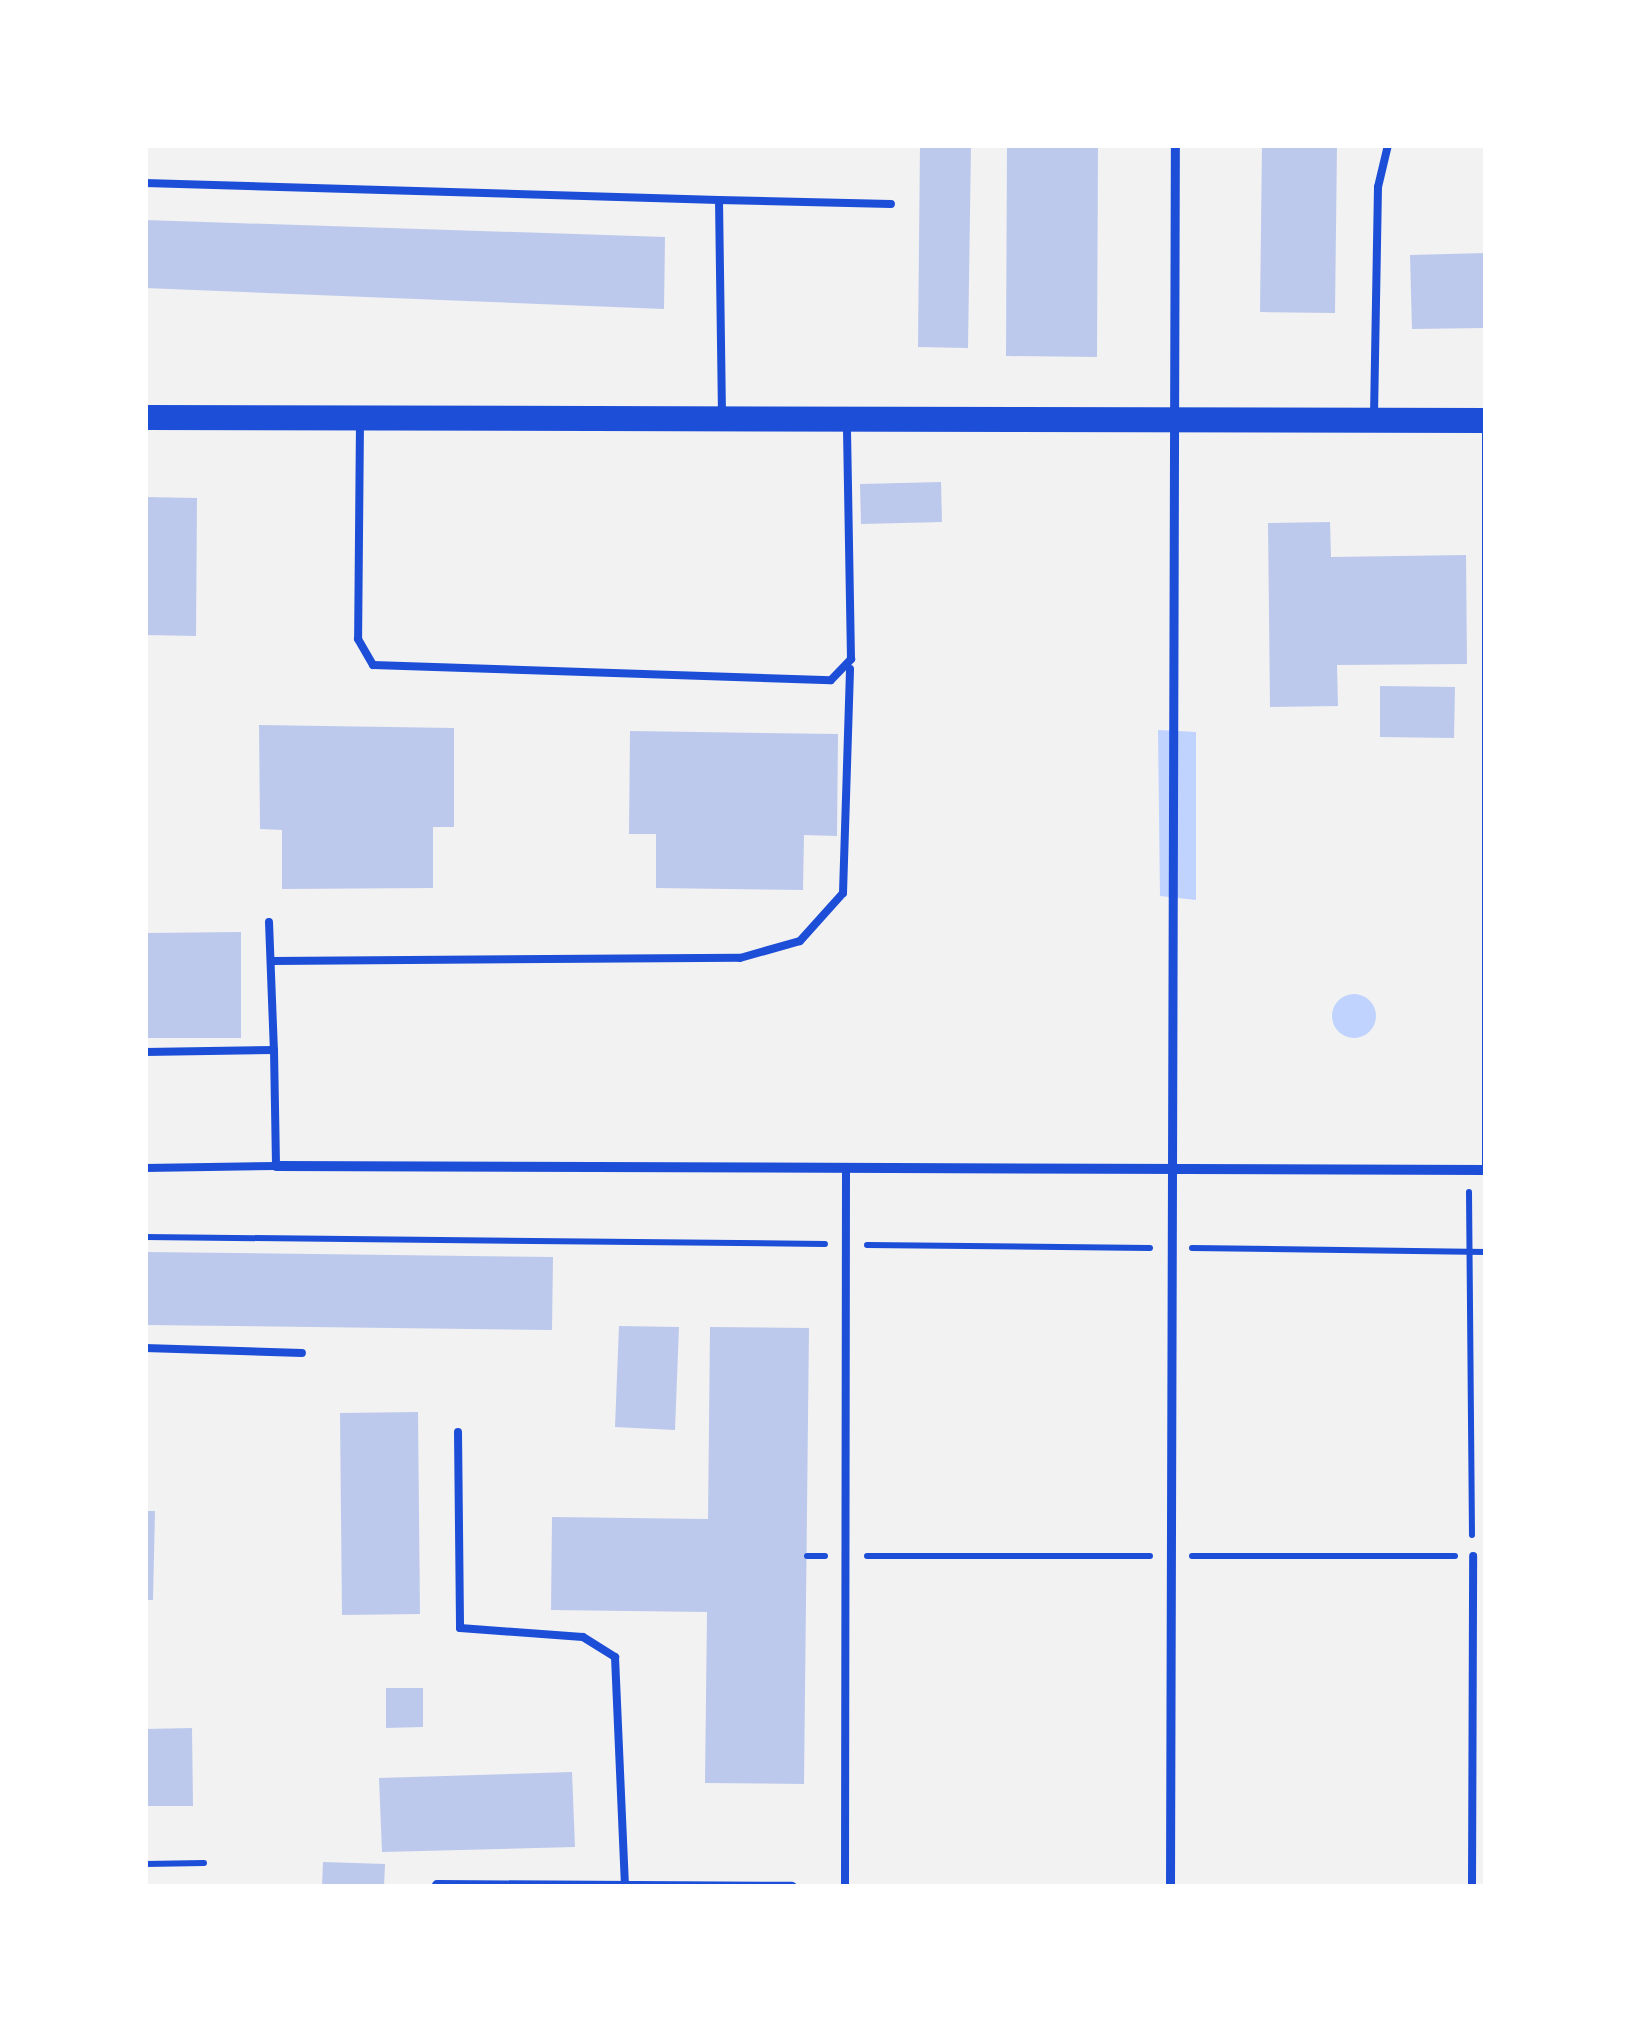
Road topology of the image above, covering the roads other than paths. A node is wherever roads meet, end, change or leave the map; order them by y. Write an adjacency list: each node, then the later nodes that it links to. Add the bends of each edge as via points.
1 (1176, 145): 8 (street)
2 (1388, 145): 9 (lane, via 1378,188)
3 (145, 182): 4 (lane)
4 (719, 200): 5 (lane); 11 (lane)
5 (890, 204)
6 (145, 417): 7 (main road)
7 (360, 417): 11 (main road); 13 (lane, via 358,639 374,665 830,680)
8 (1174, 420): 9 (main road); 12 (main road); 21 (street)
9 (1374, 420): 10 (main road)
10 (1486, 420): 22 (lane)
11 (722, 421): 12 (main road)
12 (847, 421): 13 (lane)
13 (850, 666): 15 (lane, via 842,893 800,941 740,958)
14 (269, 922): 15 (lane)
15 (272, 961): 16 (lane)
16 (274, 1050): 17 (lane); 18 (lane)
17 (145, 1052)
18 (276, 1166): 19 (lane); 20 (street)
19 (145, 1168)
20 (846, 1168): 21 (street); 31 (lane)
21 (1172, 1169): 22 (street); 32 (street)
22 (1486, 1170)
23 (145, 1348): 24 (lane)
24 (302, 1353)
25 (458, 1432): 28 (lane, via 460,1628 583,1637 616,1657)
26 (1472, 1556): 33 (lane)
27 (437, 1885): 28 (street)
28 (626, 1885): 29 (street)
29 (670, 1886): 30 (street)
30 (792, 1887)
31 (845, 1887)
32 (1170, 1887)
33 (1472, 1887)

